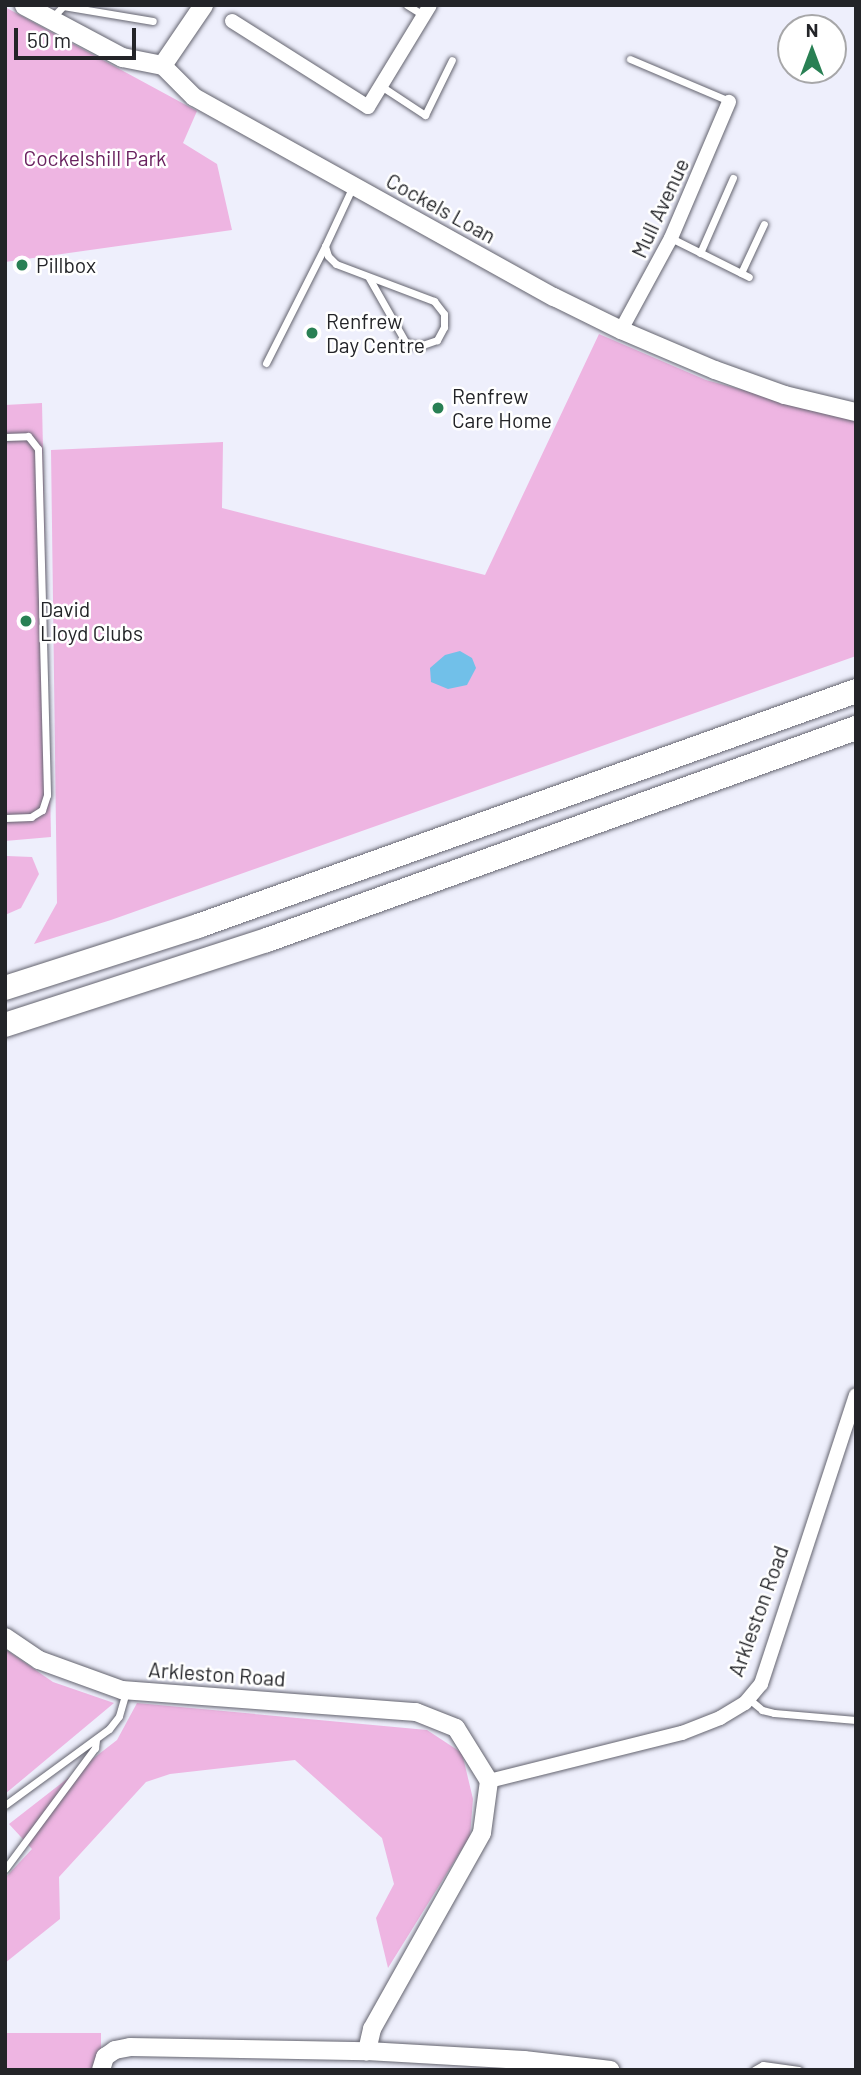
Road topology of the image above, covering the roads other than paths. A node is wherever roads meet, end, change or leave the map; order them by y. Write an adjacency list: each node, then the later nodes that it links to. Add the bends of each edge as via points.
1 (24, 5): 4 (main road)
2 (203, 5): 9 (main road)
3 (417, 8): 10 (street)
4 (50, 19): 5 (lane, via 63,6); 9 (main road, via 122,57)
5 (153, 21)
6 (232, 21): 10 (street, via 368,107)
7 (629, 59): 11 (lane)
8 (452, 60): 10 (lane, via 425,115)
9 (162, 65): 13 (street, Cockels Loan, via 194,97)
10 (381, 86)
11 (729, 102): 15 (street, Mull Avenue)
12 (733, 178): 17 (lane)
13 (353, 186): 16 (lane); 19 (street, Cockels Loan)
14 (764, 224): 17 (lane, via 745,275)
15 (671, 238): 17 (lane); 19 (street, Mull Avenue)
16 (325, 246): 18 (lane, via 336,264); 20 (lane)
17 (700, 253)
18 (369, 278): 18 (lane, via 433,301 444,314 437,341 420,346 406,343)
19 (621, 330): 21 (street, Cockels Loan, via 785,395)
20 (265, 363)
21 (856, 412)
22 (5, 437): 25 (lane, via 28,436 38,449 47,795 42,810 31,817)
23 (856, 691): 26 (highway, via 198,926)
24 (856, 728): 27 (highway, via 267,940)
25 (5, 818)
26 (5, 988)
27 (5, 1025)
28 (856, 1395): 31 (street, Arkleston Road, via 761,1684)
29 (5, 1637): 30 (street, Arkleston Road, via 39,1660)
30 (126, 1690): 33 (lane, via 119,1716); 34 (street, Arkleston Road, via 416,1712 456,1728)
31 (749, 1698): 32 (lane, via 762,1710 774,1713); 34 (street, Arkleston Road, via 720,1718 682,1733)
32 (856, 1720)
33 (96, 1740): 35 (lane); 36 (lane, via 95,1748)
34 (489, 1781): 37 (street, via 482,1833 372,2029)
35 (5, 1805)
36 (5, 1869)
37 (367, 2052): 38 (street, via 131,2047 105,2057); 39 (street, via 524,2060)
38 (101, 2070)
39 (610, 2070)
40 (754, 2070): 41 (lane, via 764,2065)
41 (799, 2070)

